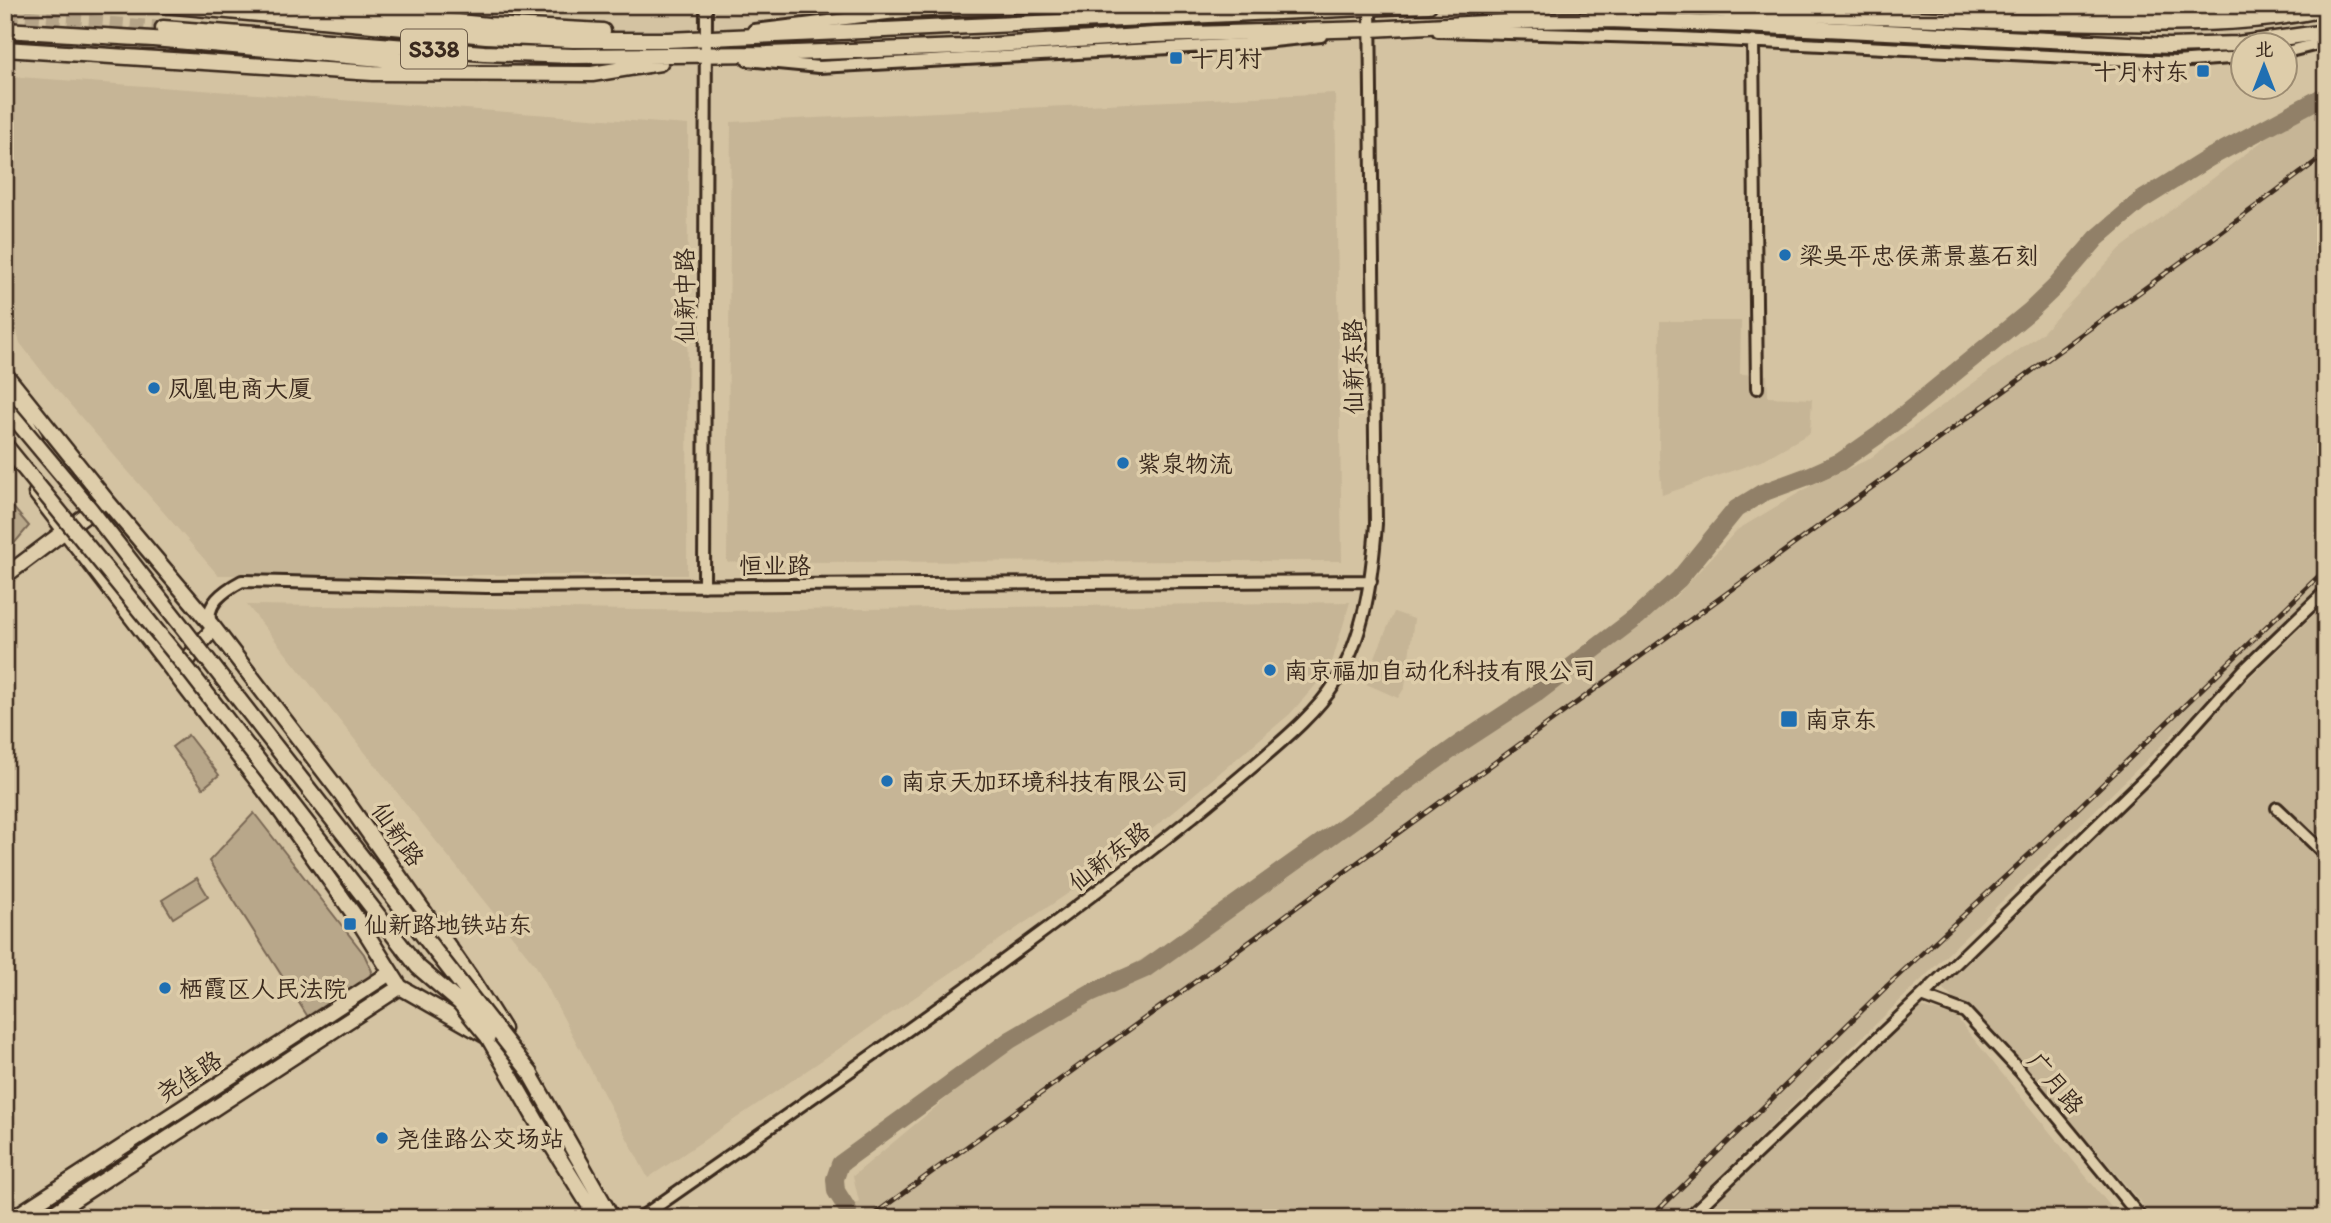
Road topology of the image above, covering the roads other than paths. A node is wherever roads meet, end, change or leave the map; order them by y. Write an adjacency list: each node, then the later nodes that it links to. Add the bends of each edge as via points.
1 (165, 5): 18 (main road, S338, via 486,36)
2 (292, 5): 18 (main road, via 488,25)
3 (706, 5): 18 (street, 仙新中路)
4 (1096, 5): 18 (street, via 904,12)
5 (1306, 5): 11 (street)
6 (1392, 5): 11 (street)
7 (1429, 5): 11 (main road, S338)
8 (1627, 5): 12 (main road, via 1959,20 2192,24)
9 (1948, 5): 10 (street, via 2204,12)
10 (2296, 5)
11 (1371, 7): 14 (street, 仙新东路); 18 (main road, S338)
12 (2326, 9)
13 (163, 27): 23 (main road, S338, via 484,53)
14 (1371, 29): 16 (main road, S338, via 1608,20 2169,46 2238,44); 19 (street); 23 (main road, S338); 36 (street, 仙新东路, via 1376,524)
15 (5, 30): 25 (main road, via 153,39)
16 (2326, 32)
17 (5, 38): 25 (main road)
18 (706, 38): 23 (street, 仙新中路)
19 (1753, 42): 24 (street, via 2175,62); 28 (street)
20 (2326, 42): 21 (street)
21 (2300, 48)
22 (5, 49): 25 (main road, via 373,73)
23 (706, 56): 25 (main road, via 592,74); 37 (street, 仙新中路)
24 (2230, 58)
25 (508, 73)
26 (5, 374): 33 (main road, 仙新路)
27 (5, 386): 32 (main road, bridge)
28 (1757, 388)
29 (5, 407): 32 (main road, 仙新路, bridge)
30 (5, 445): 46 (main road, bridge, via 190,672 418,967 460,1003)
31 (5, 454): 34 (main road)
32 (46, 456): 47 (main road, 仙新路, bridge)
33 (106, 500): 34 (main road); 39 (main road, 仙新路)
34 (65, 530): 35 (main road); 40 (main road)
35 (5, 576)
36 (1371, 581): 37 (street, 恒业路); 53 (street, 仙新东路, via 1354,646 1336,682 1297,729 1092,896)
37 (704, 586): 39 (street, 恒业路, via 242,581 211,606 209,619)
38 (2326, 591): 45 (street, via 2244,670 2154,770)
39 (214, 628): 40 (main road, via 179,672); 47 (main road, 仙新路, via 342,795 470,977)
40 (181, 685): 43 (main road, via 279,809)
41 (2277, 808): 42 (street)
42 (2326, 855)
43 (390, 973): 44 (main road); 49 (main road, 尧佳路)
44 (400, 987): 46 (main road); 48 (main road, 尧佳路)
45 (1922, 996): 54 (street); 55 (street, 广月路, via 1965,1013 2020,1071)
46 (488, 1037): 51 (main road)
47 (532, 1075): 52 (main road, 仙新路)
48 (63, 1213): 50 (main road, 尧佳路)
49 (13, 1218)
50 (46, 1218)
51 (597, 1218)
52 (612, 1218)
53 (640, 1218)
54 (1688, 1218)
55 (2141, 1218)

